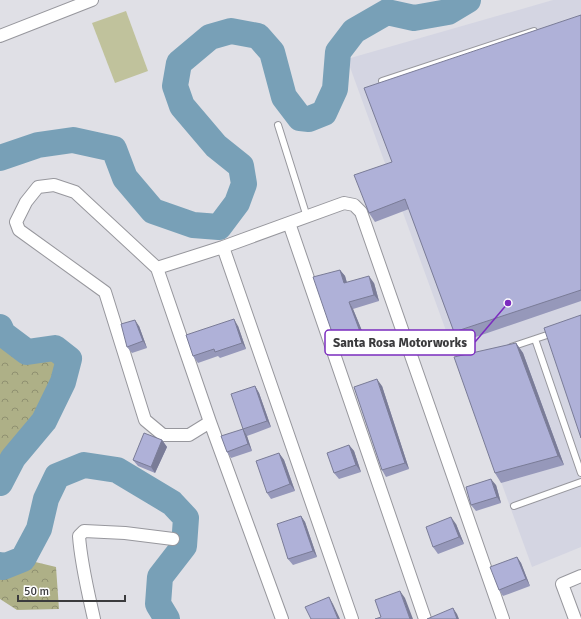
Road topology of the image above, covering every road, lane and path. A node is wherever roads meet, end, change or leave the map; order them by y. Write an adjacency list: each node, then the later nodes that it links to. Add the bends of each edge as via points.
1 (92, 0): 3 (street)
2 (537, 30): 4 (lane)
3 (0, 36)
4 (382, 81)
5 (278, 125): 6 (lane)
6 (307, 217): 7 (street); 23 (street, via 344,203 354,205 361,212)
7 (289, 223): 8 (street); 22 (street)
8 (223, 247): 9 (street); 21 (street)
9 (157, 268): 13 (street); 13 (street, via 75,192 54,184 38,187 26,202 16,222 19,230 105,292 145,420 163,435 189,435)
10 (562, 329): 11 (lane)
11 (535, 339): 12 (lane); 14 (lane)
12 (506, 348)
13 (210, 422): 20 (street)
14 (581, 473)
15 (581, 482): 16 (lane)
16 (514, 506)
17 (173, 539): 19 (street, via 84,531 79,536)
18 (581, 576): 24 (street, via 562,584)
19 (94, 619)
20 (282, 619)
21 (352, 619)
22 (425, 619)
23 (503, 619)
24 (575, 619)

